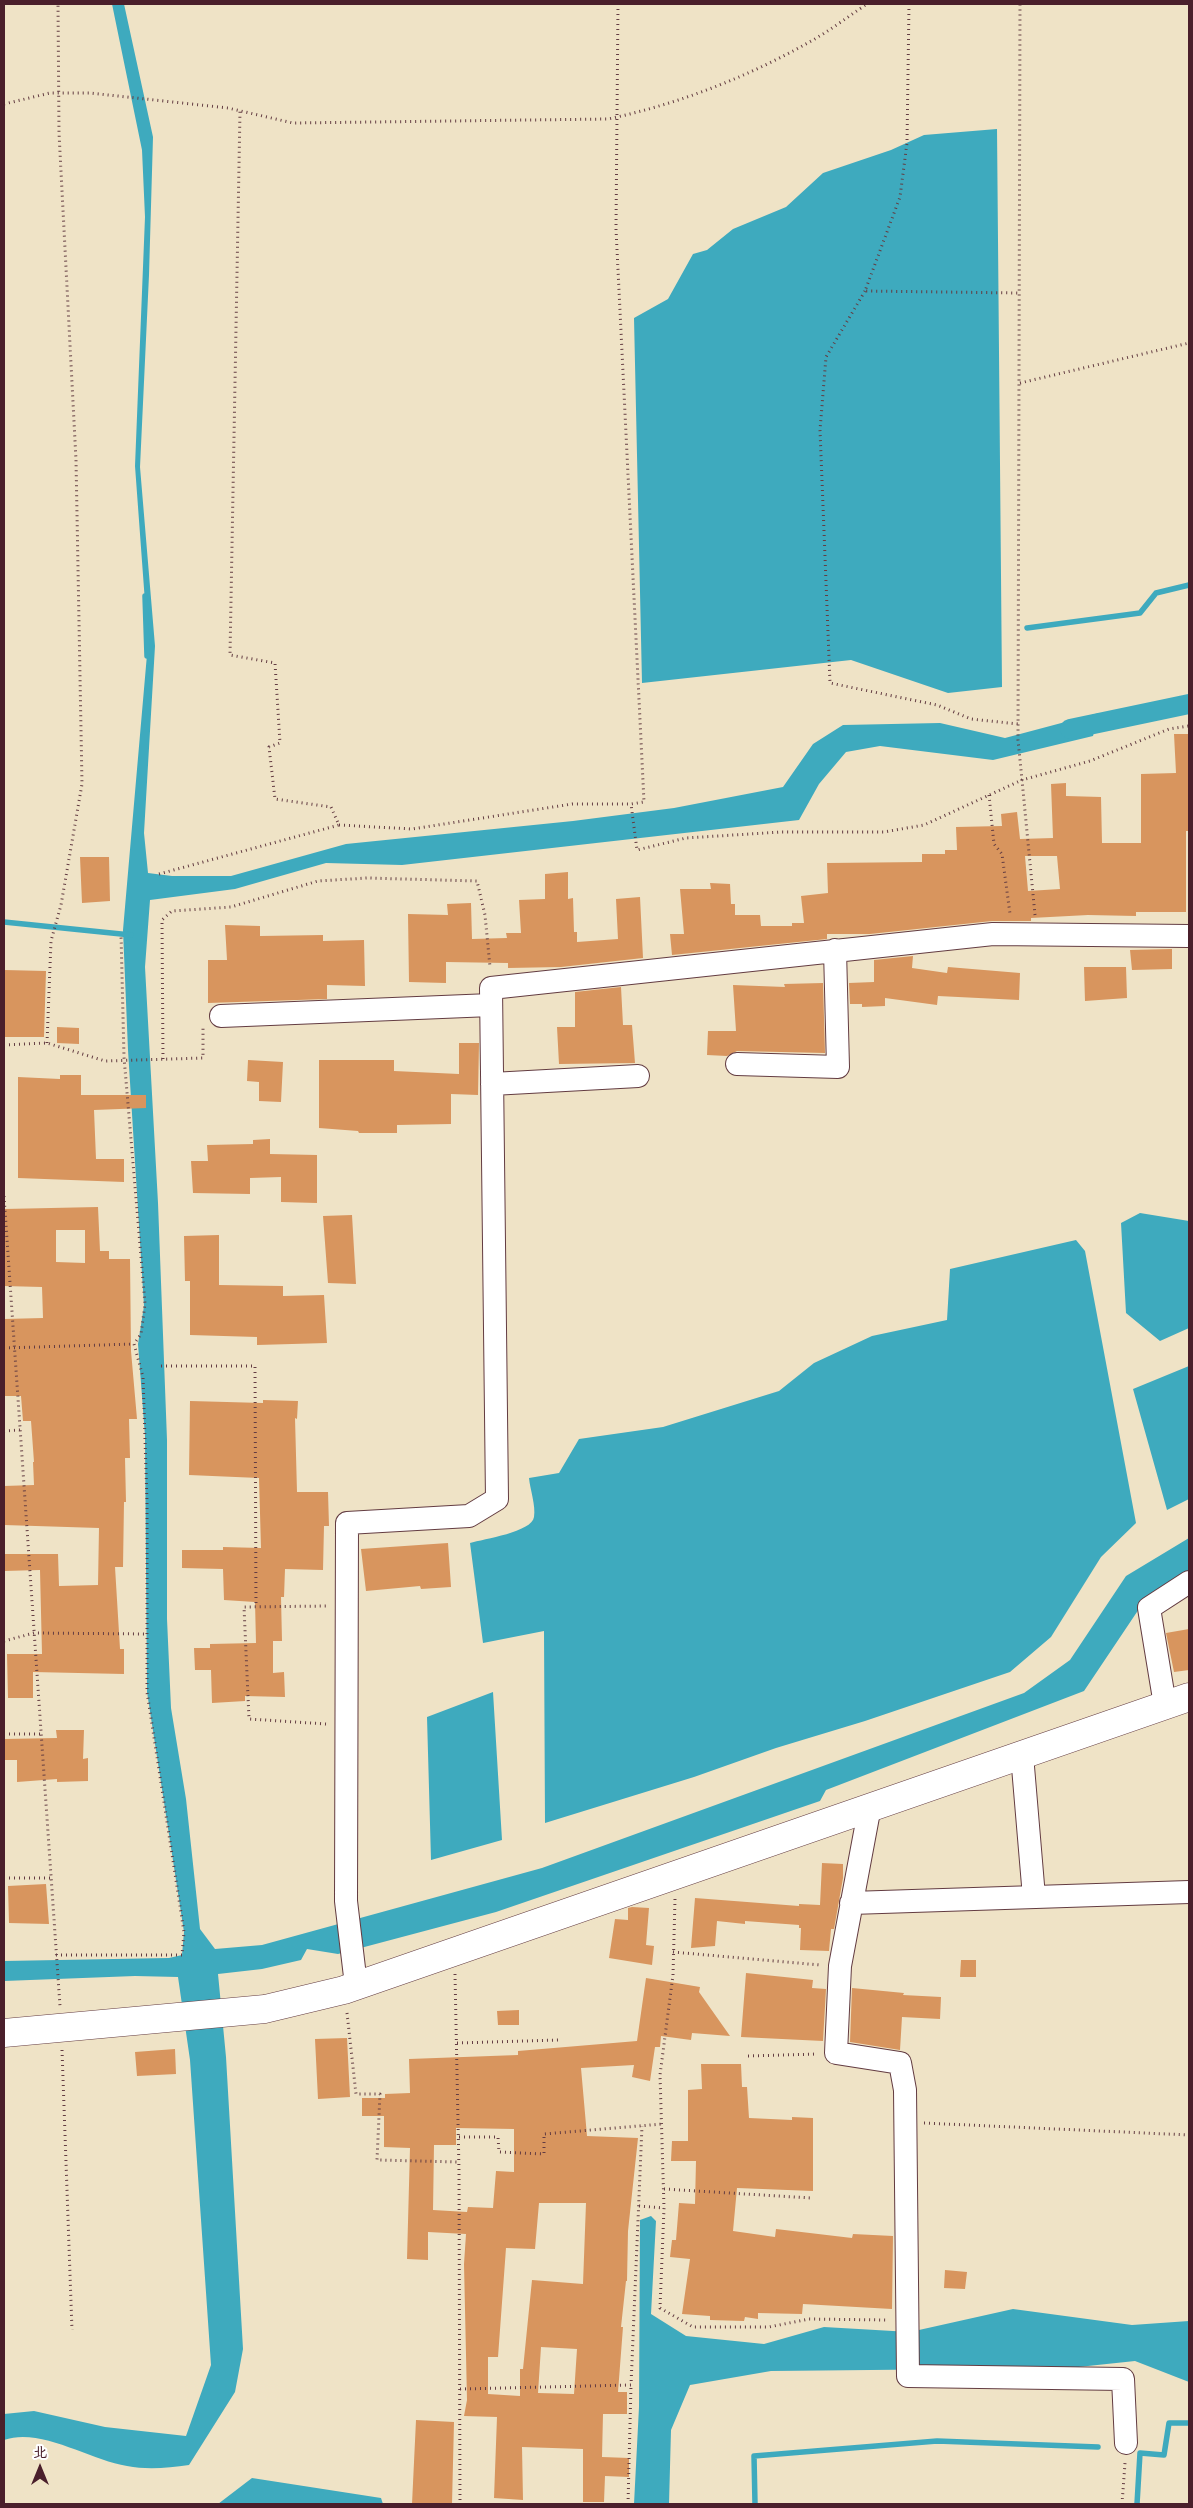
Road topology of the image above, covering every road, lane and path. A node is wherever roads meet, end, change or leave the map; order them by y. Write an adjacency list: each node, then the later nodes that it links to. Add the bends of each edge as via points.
1 (58, 4): 6 (path)
2 (618, 4): 9 (path)
3 (867, 4): 9 (path, via 814,40 746,75)
4 (909, 4): 10 (path, via 907,143 900,197)
5 (1020, 4): 11 (path)
6 (59, 92): 7 (path); 8 (path, via 90,92); 28 (path, via 76,460 82,784 61,905 51,941)
7 (4, 104)
8 (240, 111): 9 (path, via 293,123 598,119); 19 (path, via 230,655 275,663 280,743 269,747 275,799 331,807)
9 (618, 116): 18 (path, via 616,229 644,802)
10 (864, 291): 11 (path); 14 (path, via 826,357 820,430 830,683 937,705 971,719)
11 (1020, 293): 13 (path)
12 (1189, 343): 13 (path)
13 (1020, 383): 14 (path)
14 (1018, 724): 16 (path)
15 (1189, 726): 16 (path, via 1169,729 1090,761)
16 (1022, 780): 17 (path); 24 (path)
17 (989, 795): 18 (path, via 924,825 884,832 781,832 686,838 637,850); 22 (path, via 994,844 1002,854)
18 (631, 804): 19 (path, via 572,804 412,829)
19 (340, 825): 20 (path)
20 (159, 874)
21 (121, 934): 31 (path)
22 (1012, 935): 24 (street); 25 (street, via 993,934)
23 (1188, 935): 24 (street)
24 (1037, 936)
25 (835, 950): 26 (street); 32 (street, via 838,1066)
26 (491, 997): 27 (street); 30 (path, via 484,914 477,882 367,878 318,882 231,908 172,911 162,920); 34 (street)
27 (221, 1016): 30 (path, via 203,1016 203,1058)
28 (47, 1043): 29 (path); 31 (path, via 105,1061)
29 (4, 1045)
30 (163, 1059): 31 (path)
31 (124, 1060): 36 (path, via 145,1304 141,1334)
32 (737, 1064)
33 (638, 1076): 34 (street)
34 (492, 1084): 43 (street, via 497,1499 469,1516 347,1523)
35 (4, 1196): 38 (path)
36 (134, 1344): 38 (path); 46 (path, via 143,1378)
37 (4, 1348): 38 (path)
38 (14, 1348): 40 (path)
39 (161, 1366): 44 (path, via 255,1366)
40 (20, 1430): 41 (path); 45 (path)
41 (4, 1431)
42 (1189, 1582): 48 (street, via 1150,1608)
43 (347, 1606): 44 (path); 49 (street)
44 (256, 1607): 49 (path, via 244,1608 249,1719)
45 (34, 1632): 46 (path); 47 (path); 51 (path)
46 (148, 1634): 62 (path, via 147,1692 184,1932 182,1955)
47 (4, 1641)
48 (1177, 1701): 52 (street)
49 (346, 1726): 64 (street, via 346,1901)
50 (4, 1734): 51 (path)
51 (41, 1734): 56 (path)
52 (1022, 1755): 53 (street); 58 (street)
53 (870, 1806): 54 (street); 59 (street)
54 (675, 1874): 60 (street); 61 (path)
55 (4, 1878): 56 (path)
56 (51, 1878): 62 (path)
57 (1189, 1892): 58 (street)
58 (1034, 1897): 59 (street)
59 (852, 1903): 63 (street)
60 (455, 1951): 64 (street); 68 (path)
61 (673, 1952): 63 (path); 72 (path, via 660,2075)
62 (56, 1955): 65 (path)
63 (840, 1966): 69 (street)
64 (350, 1987): 65 (street, via 265,2009); 76 (path, via 356,2094 380,2094 377,2160)
65 (61, 2028): 66 (street); 82 (path)
66 (4, 2033)
67 (559, 2040): 68 (path)
68 (457, 2043): 75 (path)
69 (836, 2053): 70 (path); 71 (street, via 900,2063 906,2090)
70 (748, 2056)
71 (906, 2122): 74 (path); 81 (street)
72 (662, 2124): 73 (path); 77 (path)
73 (642, 2126): 75 (path, via 544,2134 544,2154 499,2152 498,2136); 79 (path)
74 (1189, 2135)
75 (458, 2136): 76 (path)
76 (459, 2162): 84 (path)
77 (664, 2189): 78 (path); 80 (path)
78 (810, 2198)
79 (638, 2206): 80 (path); 83 (path)
80 (664, 2208): 81 (path, via 660,2308 693,2327 769,2327 809,2319)
81 (907, 2321): 85 (street, via 908,2376 1123,2379)
82 (72, 2330)
83 (631, 2385): 84 (path); 87 (path)
84 (460, 2389): 86 (path)
85 (1126, 2443): 88 (path)
86 (460, 2504)
87 (628, 2504)
88 (1122, 2504)

